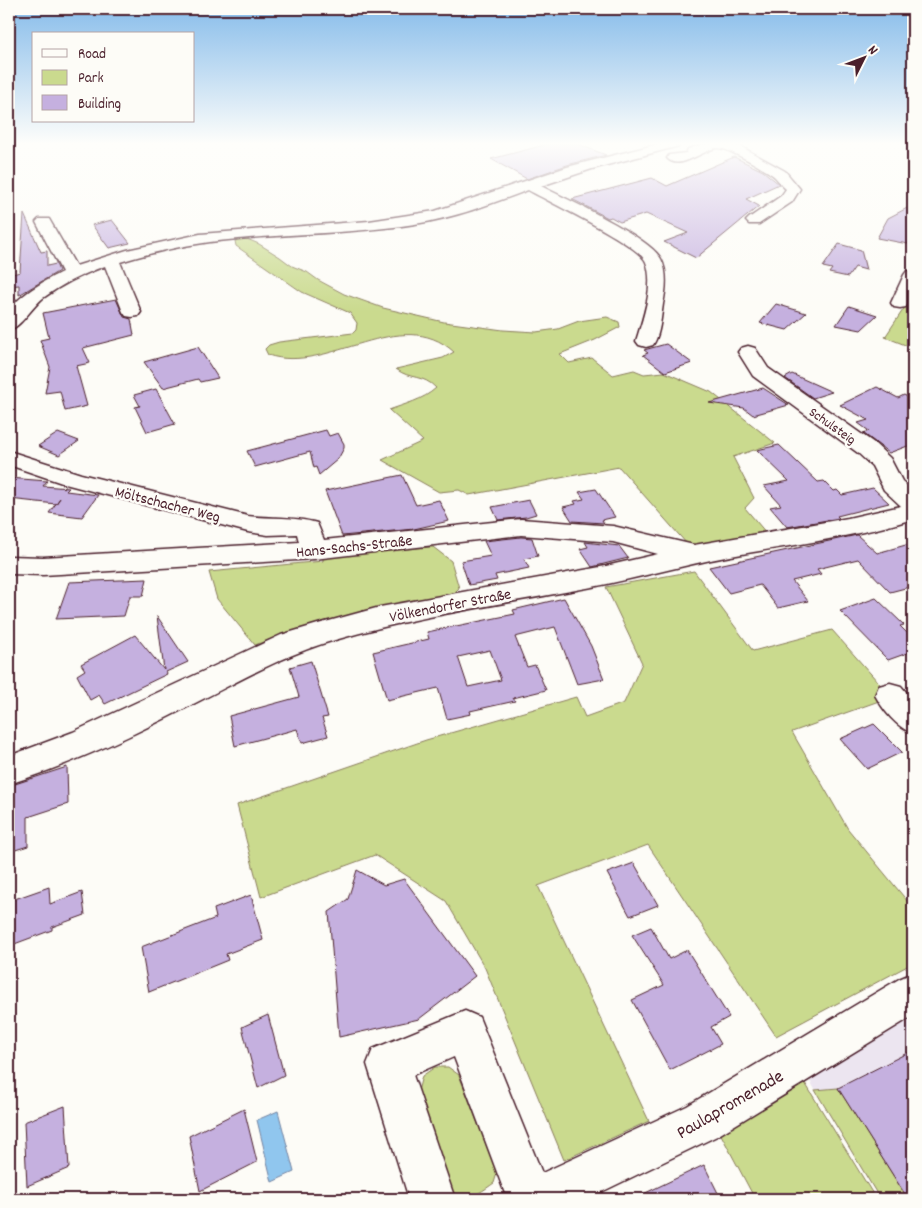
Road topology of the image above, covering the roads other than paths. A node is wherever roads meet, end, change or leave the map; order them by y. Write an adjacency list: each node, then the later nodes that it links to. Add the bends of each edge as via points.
1 (490, 199): 6 (street, via 417,220 220,236)
2 (556, 199): 12 (street, via 633,241 654,261 657,295)
3 (787, 199): 4 (street)
4 (754, 221)
5 (44, 222): 7 (street)
6 (111, 259): 7 (street); 10 (street)
7 (72, 273): 11 (street, via 44,288 20,307)
8 (913, 275): 9 (street)
9 (900, 303)
10 (132, 312)
11 (9, 324)
12 (646, 340)
13 (748, 352): 15 (street, Schulsteig, via 766,377 866,448 882,463 892,485)
14 (9, 458): 17 (street, Möltschacher Weg, via 72,479 248,524 299,526 308,529)
15 (913, 503)
16 (913, 510): 18 (street, Völkendorfer Straße, via 848,526)
17 (314, 550): 18 (street, Hans-Sachs-Straße, via 521,527 613,534); 19 (street, Hans-Sachs-Straße, via 43,566)
18 (695, 554): 22 (street, Völkendorfer Straße, via 606,575 380,617 328,631 250,661 84,741)
19 (9, 565)
20 (890, 695): 21 (street)
21 (913, 720)
22 (9, 770)
23 (913, 993): 26 (street, Paulapromenade, via 702,1121)
24 (432, 1199): 25 (street, via 388,1064 465,1031)
25 (530, 1199)
26 (537, 1199)

